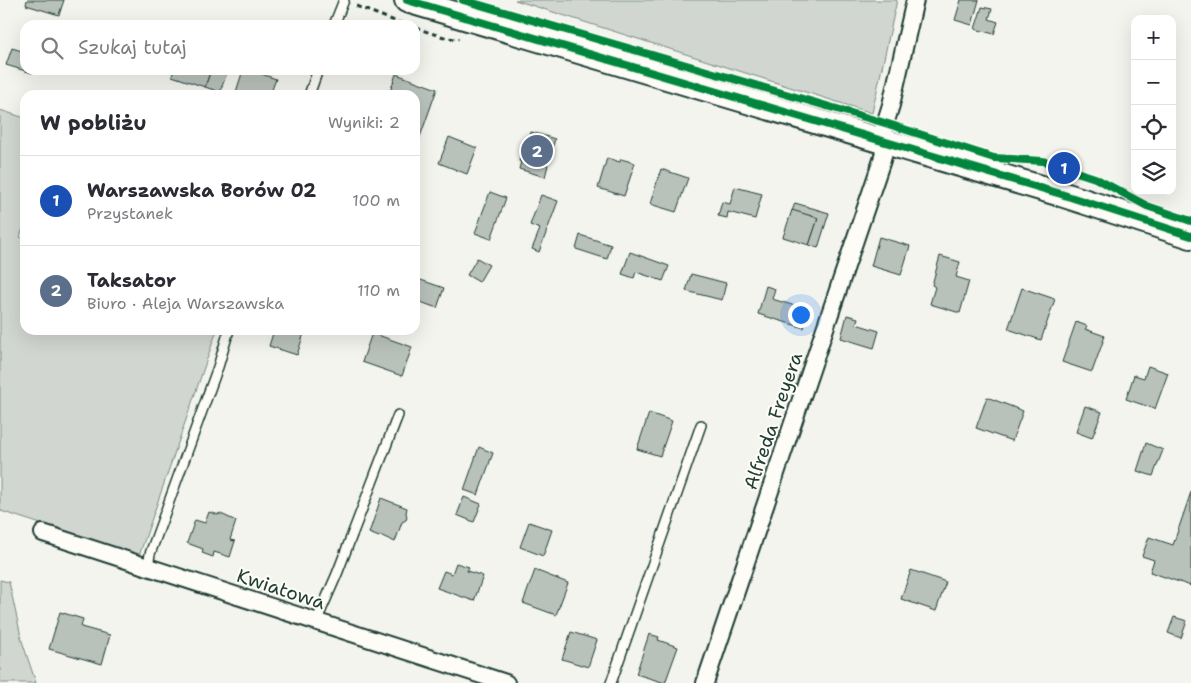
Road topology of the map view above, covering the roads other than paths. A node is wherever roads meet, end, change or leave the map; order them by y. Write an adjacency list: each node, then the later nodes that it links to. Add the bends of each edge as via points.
1 (343, 0): 4 (lane)
2 (407, 0): 7 (street)
3 (915, 0): 7 (street, Alfreda Freyera)
4 (336, 20)
5 (316, 75): 6 (lane)
6 (311, 90)
7 (883, 142): 8 (street); 17 (street, Alfreda Freyera, via 879,170)
8 (1191, 236)
9 (228, 335): 13 (lane)
10 (398, 415): 14 (lane)
11 (701, 425): 16 (lane)
12 (43, 533): 13 (street, Kwiatowa)
13 (148, 566): 14 (street, Kwiatowa)
14 (316, 622): 15 (street, Kwiatowa)
15 (506, 683)
16 (611, 683)
17 (705, 683)

